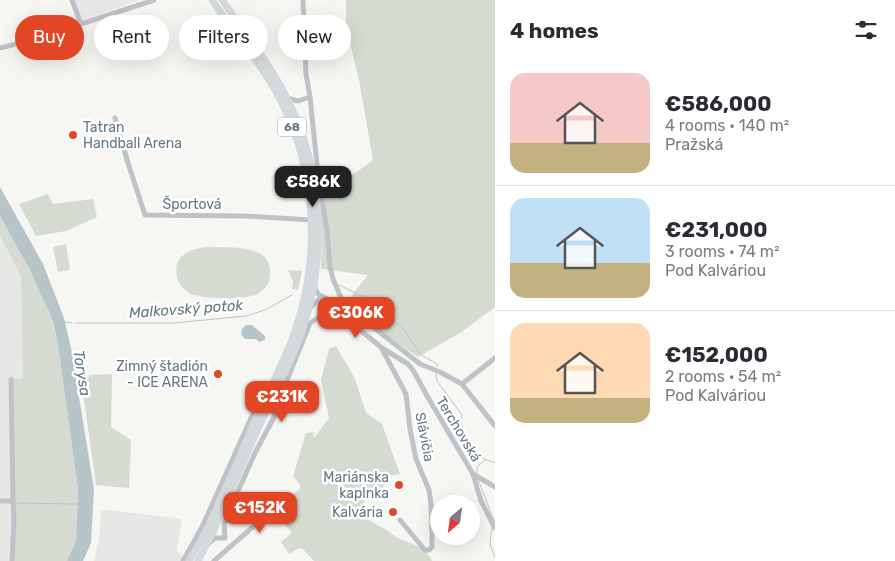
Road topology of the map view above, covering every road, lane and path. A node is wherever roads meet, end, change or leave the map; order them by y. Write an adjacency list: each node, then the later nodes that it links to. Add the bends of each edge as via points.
1 (72, 0): 7 (street)
2 (154, 0): 10 (street)
3 (212, 0): 19 (main road, 68, via 283,104 302,156)
4 (222, 0): 8 (main road, 68)
5 (226, 0): 9 (street)
6 (303, 0): 14 (street)
7 (78, 15)
8 (232, 15)
9 (235, 15)
10 (84, 23)
11 (15, 44): 12 (street)
12 (0, 48)
13 (262, 60): 15 (main road, 68)
14 (310, 97): 16 (street); 22 (street, via 330,268)
15 (287, 98): 16 (street); 17 (main road, 68)
16 (298, 101): 17 (street)
17 (293, 111): 21 (main road, 68, via 308,154 317,200)
18 (115, 118): 19 (street, Športová, via 145,215)
19 (311, 220): 20 (main road, 68)
20 (308, 275): 21 (street, via 308,286); 24 (main road, 68)
21 (317, 296): 23 (street); 24 (street); 44 (main road, 68)
22 (340, 296): 23 (street, via 336,300); 25 (street)
23 (328, 300): 25 (street)
24 (303, 301): 44 (main road, 68, via 288,350)
25 (345, 306): 26 (street); 29 (street)
26 (342, 315): 27 (street, Slávičia); 45 (street, via 331,312 310,323 274,417 224,523)
27 (382, 348): 30 (street, Terchovská); 42 (street, Slávičia, via 406,394 416,459 431,504 432,547 425,550)
28 (495, 358): 31 (street)
29 (420, 364): 30 (street); 33 (street)
30 (413, 370): 37 (street, Terchovská)
31 (470, 377): 33 (street); 34 (street)
32 (11, 379): 40 (street)
33 (462, 384): 36 (street)
34 (467, 390)
35 (256, 407): 49 (street, via 204,525)
36 (494, 423)
37 (477, 476): 38 (street); 43 (street, Terchovská, via 481,500)
38 (495, 487)
39 (0, 501): 40 (street)
40 (13, 501): 48 (street)
41 (272, 510): 46 (street)
42 (400, 520)
43 (494, 525)
44 (210, 531): 45 (street); 47 (main road, 68); 50 (main road, 68)
45 (225, 538): 46 (street); 47 (street, via 215,538)
46 (234, 542): 52 (street)
47 (206, 547): 51 (main road, 68)
48 (12, 561)
49 (183, 561)
50 (189, 561)
51 (198, 561)
52 (214, 561)

